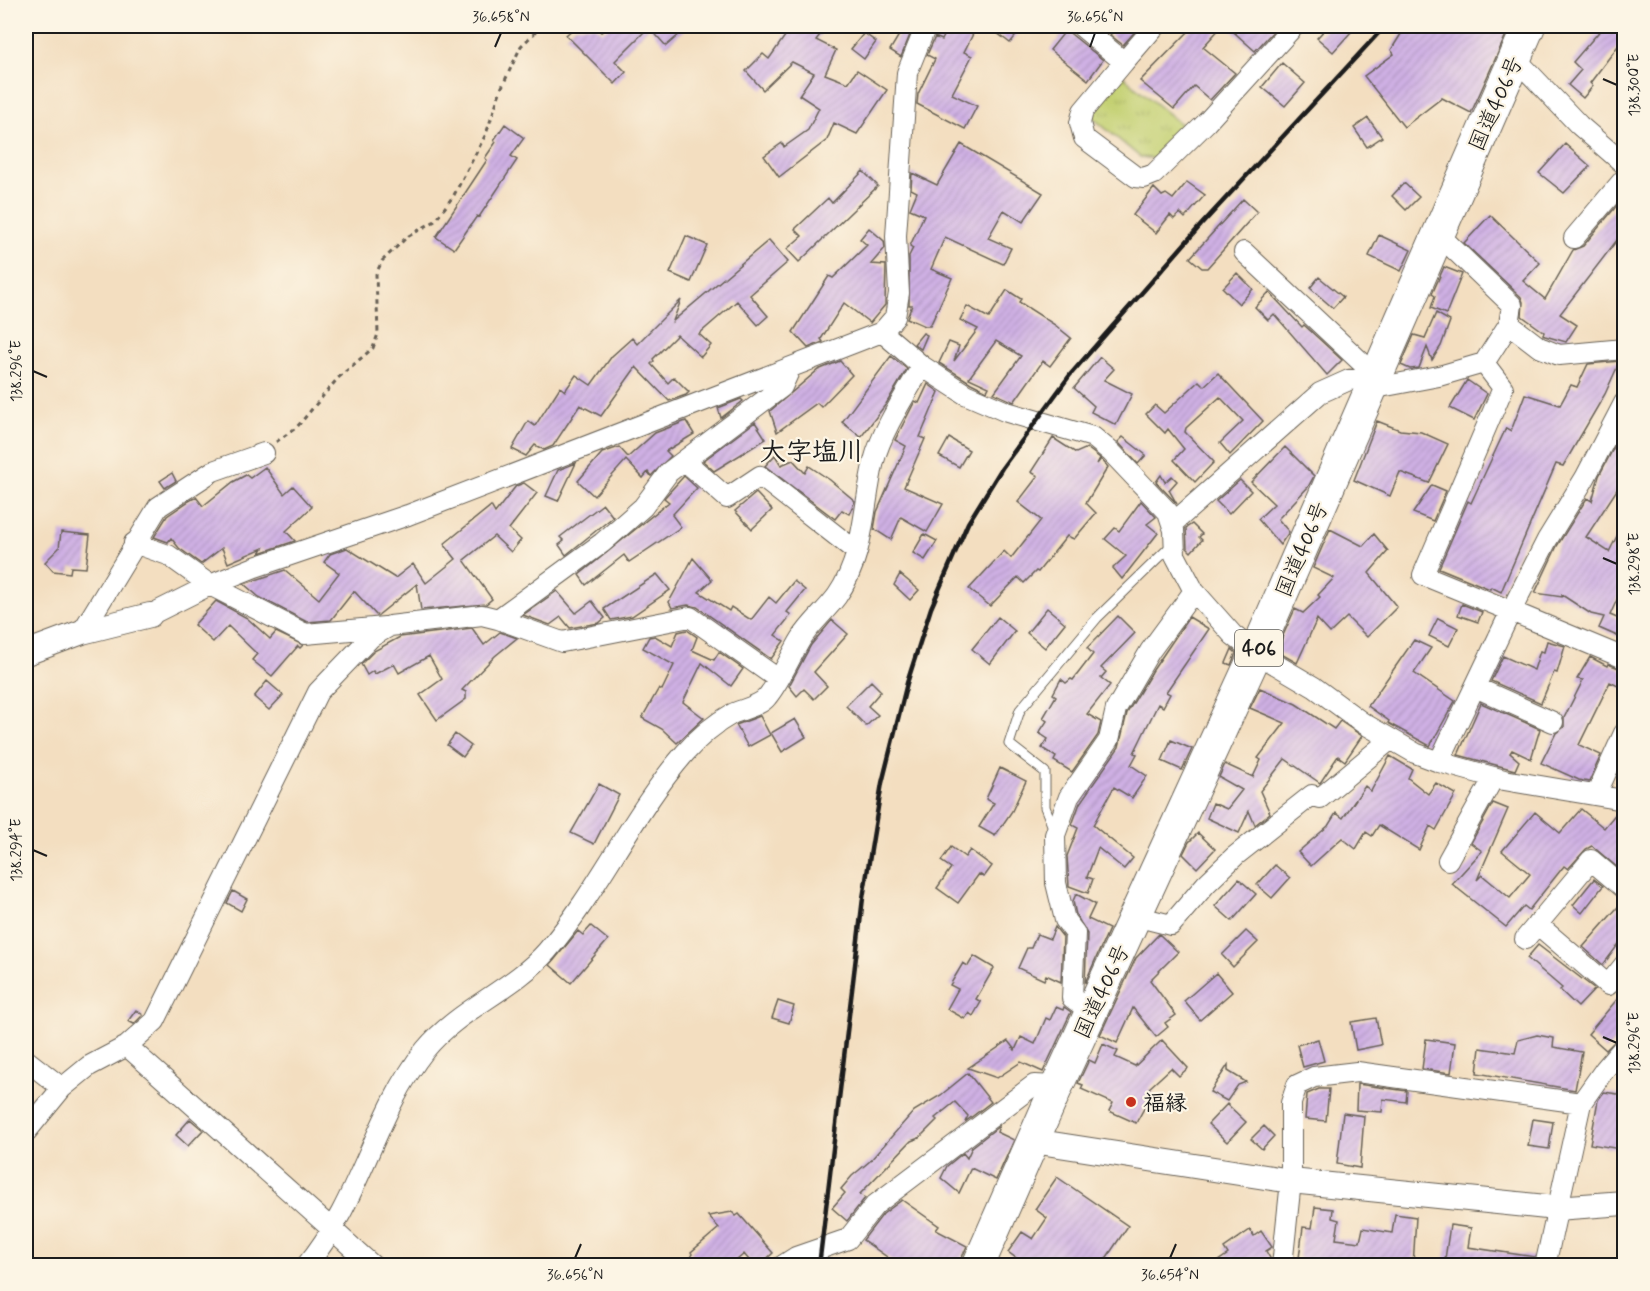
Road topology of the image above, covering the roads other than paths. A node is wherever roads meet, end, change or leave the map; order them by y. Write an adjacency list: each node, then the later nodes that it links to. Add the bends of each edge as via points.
1 (926, 26): 14 (street, via 907,73 896,236 899,293 895,317)
2 (1082, 26): 7 (street)
3 (1155, 26): 7 (street)
4 (1294, 26): 7 (street, via 1206,123 1154,174 1144,178 1136,177 1084,138 1080,123 1083,111)
5 (1529, 26): 6 (highway, 国道406号 / 406)
6 (1515, 58): 8 (street, via 1579,125); 10 (highway, 国道406号 / 406)
7 (1124, 62)
8 (1623, 160)
9 (1624, 180): 11 (street)
10 (1437, 233): 13 (street, via 1512,305); 19 (highway, 国道406号 / 406)
11 (1574, 238)
12 (1246, 250): 19 (street)
13 (1509, 324): 15 (street, via 1539,347 1559,355); 16 (street)
14 (882, 332): 17 (street); 18 (street)
15 (1624, 349)
16 (1484, 363): 19 (street, via 1439,376); 28 (street, via 1503,388 1423,575)
17 (922, 366): 23 (street, via 965,394 1006,412 1093,437 1133,472 1167,512); 25 (street, via 875,460)
18 (790, 369): 22 (street, via 782,387 765,403); 26 (street, via 408,515)
19 (1373, 382): 23 (street, via 1349,380 1320,393); 34 (highway, 国道406号 / 406)
20 (1624, 403): 28 (street)
21 (264, 453): 24 (street, via 213,471 158,507)
22 (685, 461): 25 (street, via 727,498 760,476); 30 (street, via 669,472 643,507 602,543)
23 (1173, 533): 27 (street, via 1175,555); 45 (lane, via 1020,710 1009,744 1045,772 1045,807)
24 (134, 543): 26 (street, via 168,555); 32 (street)
25 (857, 552): 36 (street, via 838,594 803,636)
26 (210, 585): 29 (street); 31 (street, via 305,634)
27 (1194, 591): 34 (street, via 1233,635); 45 (street, via 1150,651 1116,709 1109,740 1070,797)
28 (1511, 611): 35 (street); 37 (street)
29 (150, 615): 32 (street)
30 (498, 619): 31 (street, via 482,615); 36 (street, via 562,642 690,617)
31 (390, 626): 51 (street, via 371,637 318,692 155,1021)
32 (82, 632): 33 (street)
33 (26, 653)
34 (1256, 653): 40 (street); 48 (highway, 国道406号 / 406)
35 (1624, 657)
36 (778, 679): 64 (street, via 766,699 731,715 702,735 685,753 545,953 428,1047 389,1112)
37 (1475, 687): 38 (street); 41 (street)
38 (1553, 722)
39 (1624, 733): 43 (street)
40 (1391, 739): 41 (street); 48 (street, via 1320,798 1312,795 1235,856 1171,925)
41 (1439, 762): 42 (street)
42 (1494, 777): 43 (street); 46 (street)
43 (1596, 795): 44 (street)
44 (1624, 800)
45 (1055, 835): 50 (street, via 1056,883 1065,921 1075,933 1072,998)
46 (1448, 860)
47 (1624, 888): 49 (street, via 1591,860 1531,932 1608,985)
48 (1135, 916): 50 (highway, 国道406号 / 406)
49 (1624, 965)
50 (1091, 1012): 56 (highway, 国道406号 / 406)
51 (127, 1046): 57 (street, via 89,1066); 64 (street)
52 (1624, 1047): 54 (street)
53 (26, 1060): 57 (street)
54 (1605, 1069): 55 (street); 58 (street)
55 (1624, 1072)
56 (1057, 1086): 60 (highway, 国道406号 / 406); 67 (street, via 1034,1085 875,1205 848,1239 796,1257)
57 (62, 1088): 59 (street)
58 (1581, 1103): 61 (street, via 1357,1072 1314,1077 1297,1085 1291,1103); 63 (street)
59 (26, 1132)
60 (1032, 1141): 61 (street); 68 (highway, 国道406号 / 406)
61 (1291, 1181): 63 (street); 69 (street)
62 (1624, 1203): 63 (street)
63 (1556, 1208): 70 (street)
64 (333, 1231): 65 (street); 66 (street)
65 (306, 1266)
66 (372, 1266)
67 (782, 1266)
68 (978, 1266)
69 (1282, 1266)
70 (1545, 1266)

